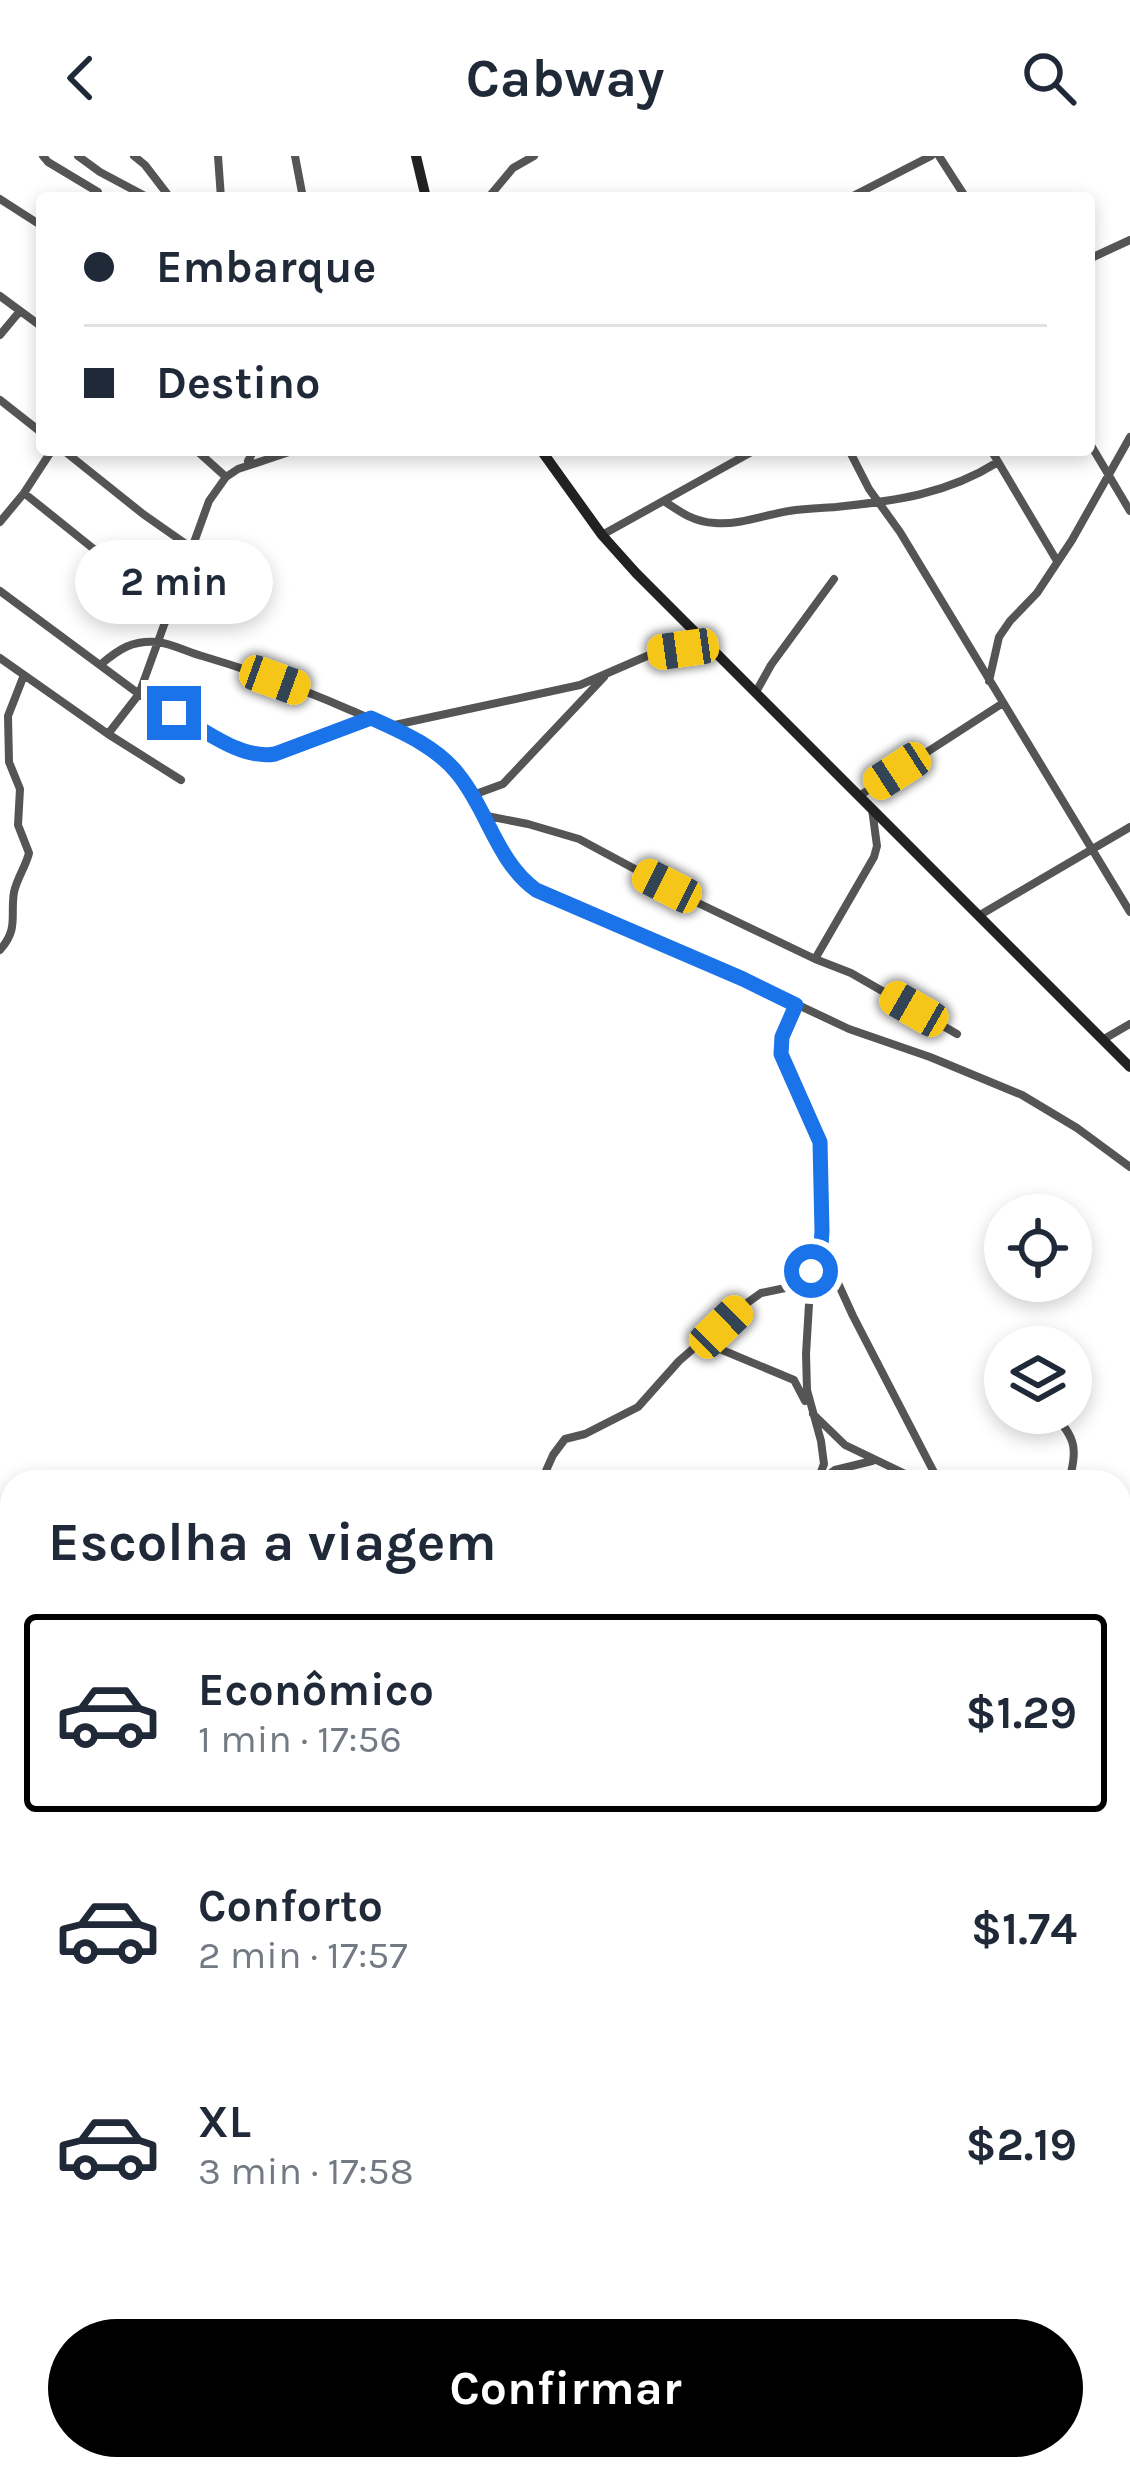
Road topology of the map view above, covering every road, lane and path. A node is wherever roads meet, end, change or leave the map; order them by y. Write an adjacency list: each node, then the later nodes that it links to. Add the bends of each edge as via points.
1 (44, 156): 9 (street)
2 (78, 156): 10 (street)
3 (134, 156): 11 (street)
4 (218, 156): 12 (street)
5 (295, 156): 13 (street)
6 (416, 156): 14 (main road)
7 (534, 156): 15 (street)
8 (935, 156): 16 (street); 17 (street)
9 (98, 192)
10 (136, 192)
11 (166, 192)
12 (221, 192)
13 (302, 192)
14 (425, 192)
15 (493, 192)
16 (861, 192)
17 (962, 192)
18 (0, 199): 19 (street)
19 (36, 222)
20 (1130, 240): 21 (street)
21 (1095, 256)
22 (0, 296): 23 (street)
23 (20, 311): 24 (street); 25 (street)
24 (36, 323)
25 (0, 335)
26 (0, 400): 27 (street)
27 (36, 429)
28 (1130, 437): 43 (street)
29 (1095, 453): 43 (street)
30 (48, 456): 45 (street)
31 (70, 456): 51 (street)
32 (203, 456): 42 (street)
33 (246, 456): 41 (street)
34 (252, 456): 41 (street)
35 (274, 456): 41 (street)
36 (545, 456): 50 (main road)
37 (744, 456): 46 (street)
38 (852, 456): 47 (street)
39 (995, 456): 40 (street)
40 (998, 462): 47 (street, via 959,484); 52 (street)
41 (249, 463): 42 (street)
42 (226, 477): 51 (street)
43 (1110, 480): 44 (street); 48 (street); 52 (street)
44 (1130, 482)
45 (24, 493): 49 (street); 55 (street)
46 (664, 501): 47 (street, via 716,524); 50 (street)
47 (879, 502): 62 (street)
48 (1130, 511)
49 (0, 522)
50 (602, 535): 57 (main road)
51 (193, 549): 55 (street)
52 (1057, 561): 62 (street, via 999,637)
53 (834, 579): 63 (street)
54 (0, 591): 59 (street)
55 (171, 611): 56 (street)
56 (158, 642): 59 (street, via 124,646); 64 (street); 66 (street)
57 (710, 646): 60 (street, via 654,653); 63 (main road)
58 (0, 658): 61 (street)
59 (100, 665): 64 (street)
60 (610, 672): 67 (street); 70 (street, via 503,784)
61 (24, 675): 68 (street); 78 (street, via 8,716 9,761 29,853 14,892 14,925)
62 (989, 681): 65 (street)
63 (756, 692): 71 (main road)
64 (139, 694): 66 (street, via 262,757); 68 (street)
65 (1003, 703): 71 (street); 75 (street)
66 (371, 718): 67 (street)
67 (388, 726): 70 (street, via 428,747)
68 (108, 734): 69 (street)
69 (181, 780)
70 (473, 795): 73 (street)
71 (859, 796): 72 (main road)
72 (872, 808): 77 (main road); 79 (street, via 874,857)
73 (485, 816): 79 (street, via 579,839); 80 (street, via 506,860 536,890)
74 (1130, 827): 75 (street)
75 (1092, 850): 76 (street); 77 (street)
76 (1130, 912)
77 (980, 914): 83 (main road)
78 (0, 950)
79 (815, 959): 82 (street)
80 (796, 1005): 85 (street, via 1022,1095); 86 (street, via 781,1054 820,1142)
81 (1130, 1024): 83 (street)
82 (957, 1034)
83 (1104, 1039): 84 (main road)
84 (1130, 1067)
85 (1130, 1167)
86 (821, 1246): 87 (street); 96 (street)
87 (811, 1276): 88 (street, via 760,1293); 89 (street)
88 (702, 1342): 89 (street, via 794,1380); 92 (street, via 638,1407 565,1438)
89 (812, 1414): 91 (street, via 845,1445); 93 (street)
90 (1070, 1434): 97 (street)
91 (878, 1460): 94 (street); 95 (street)
92 (547, 1470)
93 (822, 1470)
94 (834, 1470)
95 (898, 1470)
96 (933, 1470)
97 (1072, 1470)

